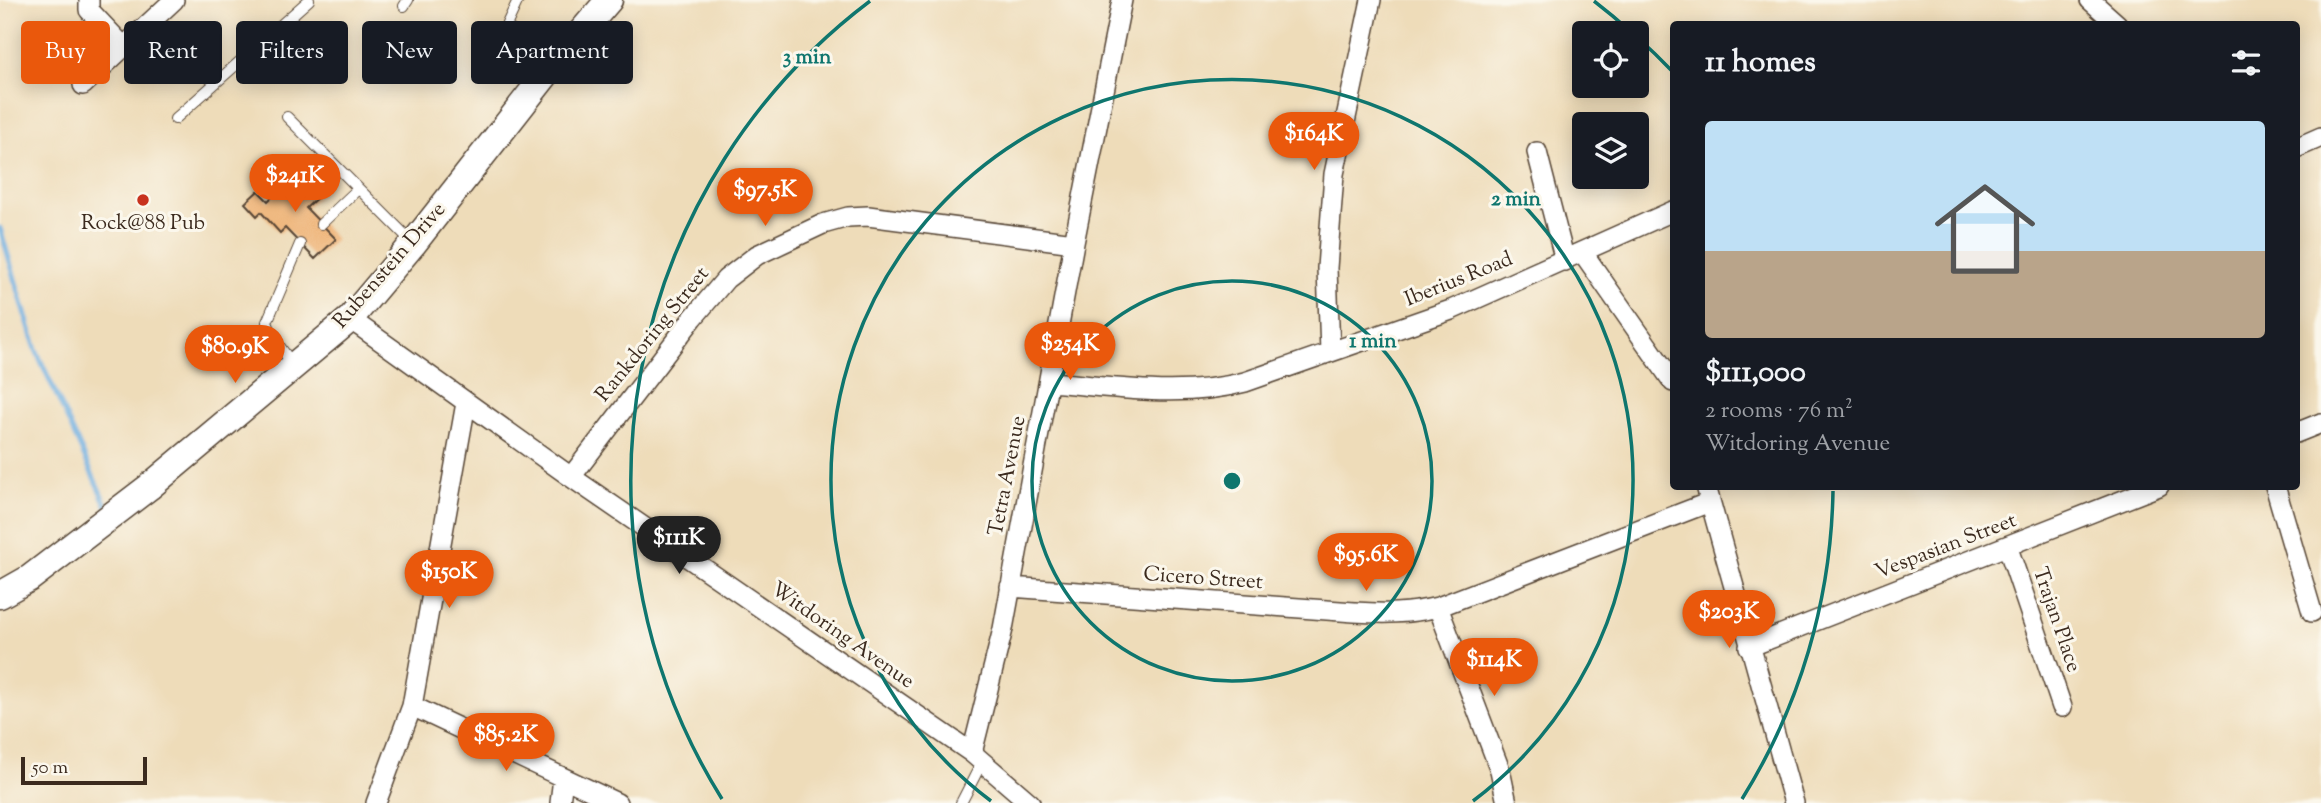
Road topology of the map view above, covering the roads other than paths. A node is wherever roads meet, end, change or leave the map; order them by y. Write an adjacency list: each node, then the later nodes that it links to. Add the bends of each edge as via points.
1 (89, 0): 13 (street, via 89,10)
2 (309, 0): 17 (lane)
3 (518, 0): 10 (lane)
4 (609, 0): 11 (street, Rubenstein Drive)
5 (1122, 0): 24 (street, Tetra Avenue)
6 (1371, 0): 29 (street, via 1334,174 1327,268)
7 (2091, 0): 12 (street)
8 (162, 4): 9 (street)
9 (147, 21)
10 (508, 21)
11 (591, 21)
12 (2114, 21)
13 (124, 47): 15 (street)
14 (538, 84): 26 (street, Rubenstein Drive)
15 (83, 85)
16 (288, 117): 21 (lane)
17 (175, 119)
18 (2321, 137): 19 (street)
19 (2300, 146)
20 (1537, 152): 27 (street)
21 (358, 189): 23 (lane); 26 (lane)
22 (1670, 212): 27 (street, Iberius Road)
23 (321, 223)
24 (1074, 243): 32 (street, Tetra Avenue); 36 (street, Rankdoring Street, via 868,216 823,223 757,255 726,279)
25 (300, 244): 30 (lane, via 267,322)
26 (413, 244): 28 (street, Rubenstein Drive)
27 (1574, 257): 29 (street, Iberius Road, via 1451,310); 31 (street)
28 (350, 319): 30 (street, Rubenstein Drive); 33 (street, Witdoring Avenue)
29 (1330, 352): 32 (street, Iberius Road, via 1245,382 1206,390)
30 (293, 365): 42 (street, Rubenstein Drive, via 244,401 100,525)
31 (1670, 378)
32 (1049, 382): 41 (street, Tetra Avenue)
33 (466, 403): 36 (street, Witdoring Avenue); 46 (street)
34 (2321, 423): 35 (street)
35 (2300, 431)
36 (571, 477): 48 (street, Witdoring Avenue)
37 (2150, 490): 40 (street, Vespasian Street)
38 (2275, 490): 44 (street)
39 (1708, 494): 43 (street, Cicero Street); 45 (street)
40 (2008, 548): 45 (street, Vespasian Street); 47 (street, Trajan Place)
41 (1010, 587): 43 (street, Cicero Street, via 1368,613); 48 (street, Tetra Avenue)
42 (0, 595)
43 (1438, 607): 55 (street, via 1500,770)
44 (2312, 612)
45 (1749, 647): 56 (street)
46 (412, 706): 49 (street); 50 (street)
47 (2062, 706)
48 (977, 757): 53 (lane); 54 (street, Witdoring Avenue)
49 (563, 778): 51 (street); 52 (street)
50 (376, 803)
51 (560, 803)
52 (617, 803)
53 (961, 803)
54 (1030, 803)
55 (1507, 803)
56 (1794, 803)

